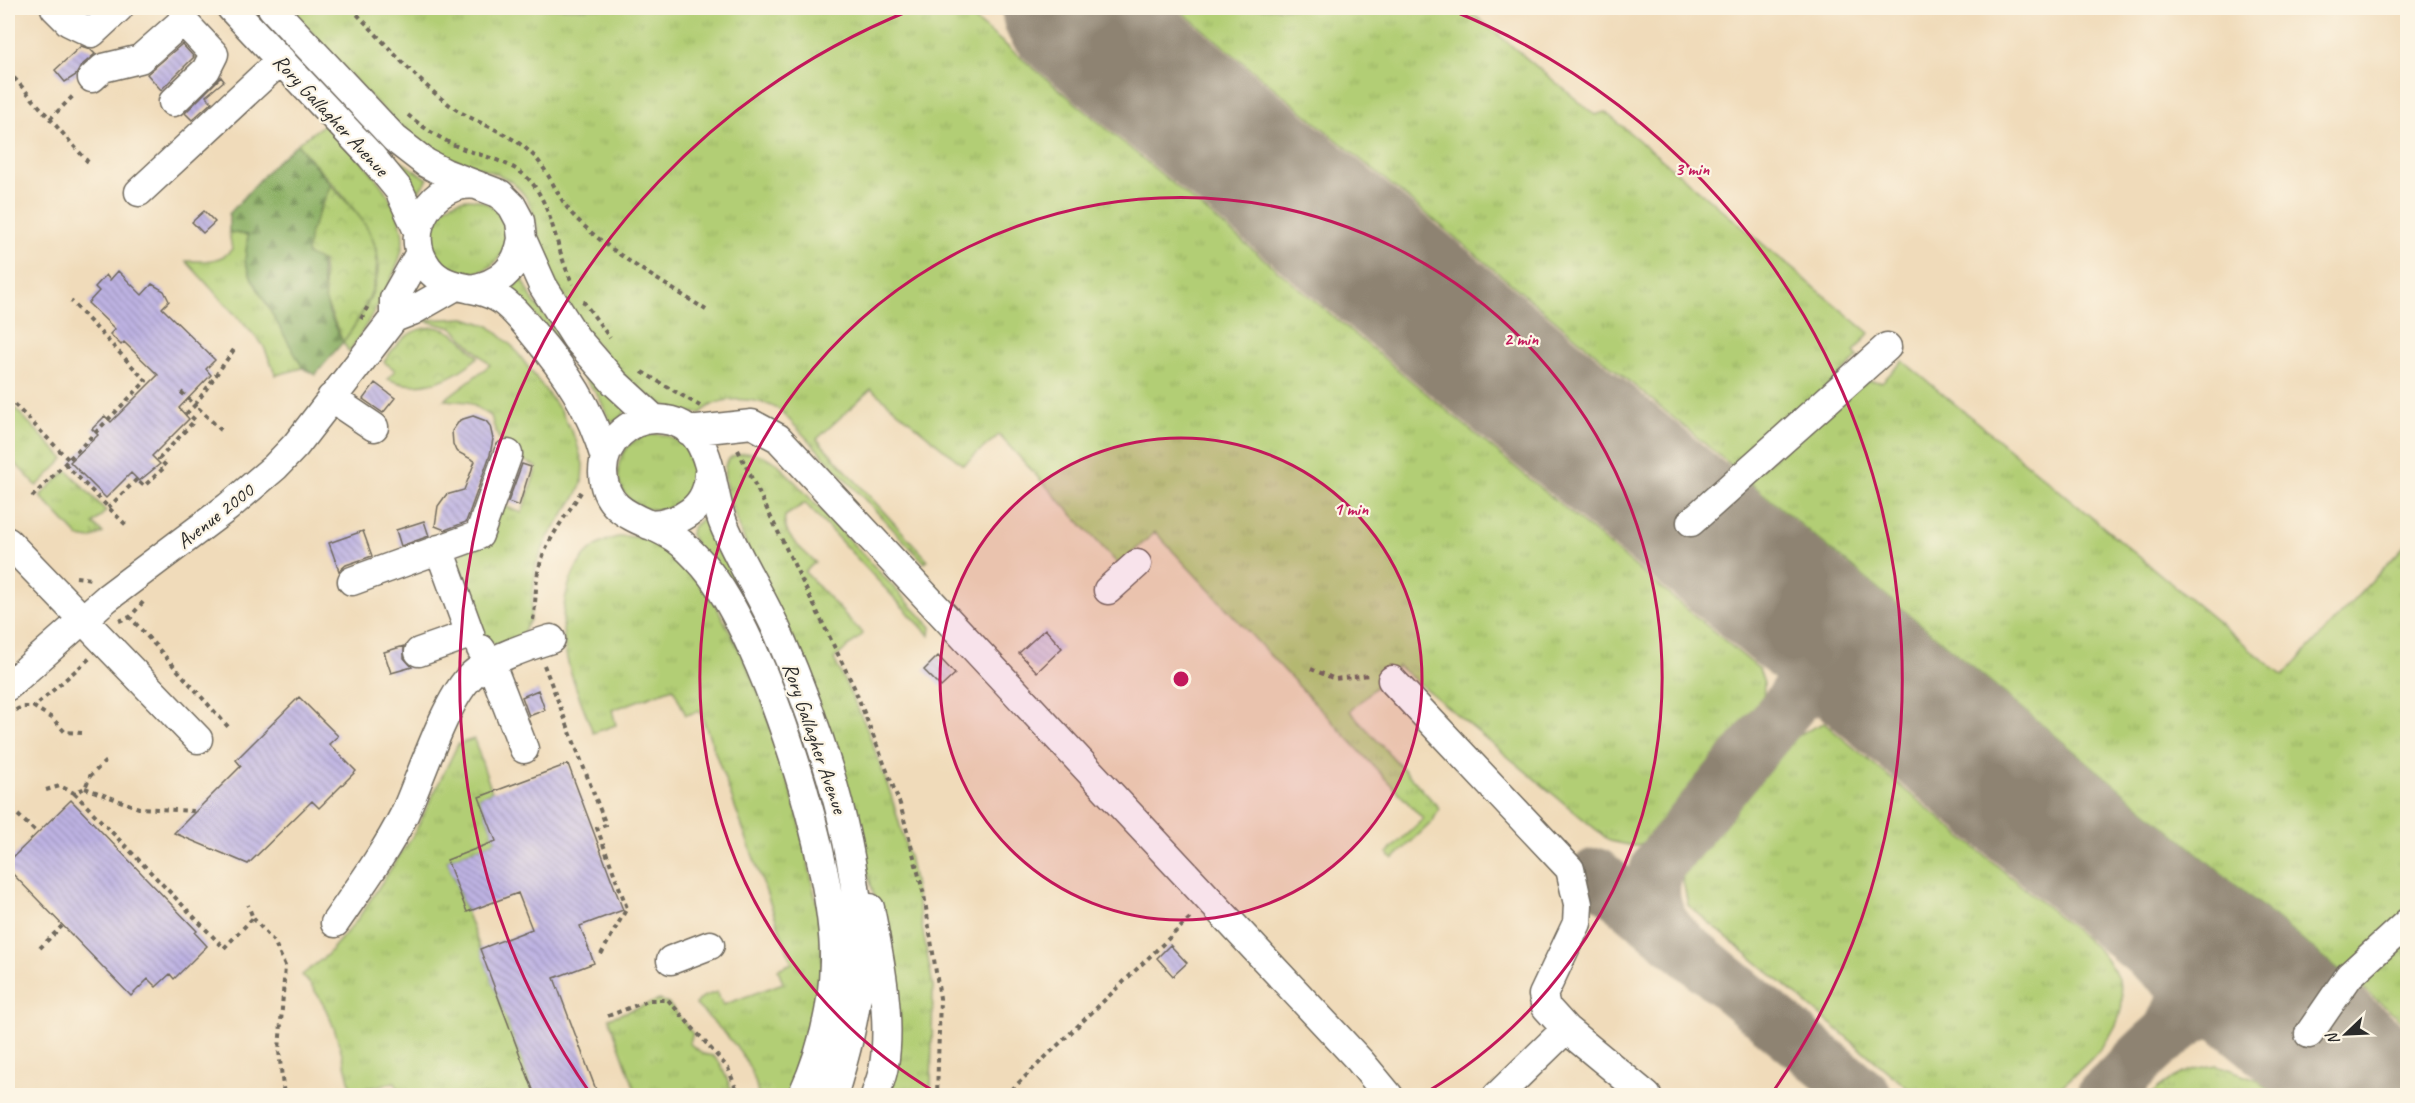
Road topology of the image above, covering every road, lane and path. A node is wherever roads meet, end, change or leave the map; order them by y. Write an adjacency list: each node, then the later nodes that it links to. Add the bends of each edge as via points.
1 (55, 8): 2 (street, via 69,22 92,33)
2 (119, 8)
3 (272, 8): 13 (street, Rory Gallagher Avenue, via 395,139 426,163)
4 (351, 8): 20 (path, via 440,98 532,154 572,213 590,230)
5 (239, 16): 6 (street); 7 (street, Rory Gallagher Avenue)
6 (214, 54): 9 (street, via 183,21 140,59 103,68); 10 (street, via 206,70)
7 (281, 60): 14 (street); 16 (street, Rory Gallagher Avenue, via 399,190)
8 (8, 71): 11 (path)
9 (92, 78): 11 (path)
10 (173, 102)
11 (50, 119): 12 (path)
12 (88, 162)
13 (484, 186): 15 (street, Rory Gallagher Avenue, via 512,206 520,221); 16 (street, via 454,186 429,203 422,216)
14 (139, 192)
15 (522, 239): 17 (street, via 519,254 507,273 487,286); 32 (street, Rory Gallagher Avenue, via 543,286 576,338 615,383)
16 (419, 242): 17 (street, Rory Gallagher Avenue, via 427,268 439,279); 21 (street, via 394,299)
17 (463, 288): 21 (street); 37 (street, Rory Gallagher Avenue, via 496,297 507,305 561,366 593,422)
18 (371, 300): 23 (path)
19 (71, 301): 38 (path, via 146,381)
20 (706, 310)
21 (394, 318): 30 (street, Avenue 2000)
22 (598, 321): 24 (path)
23 (358, 325)
24 (614, 343)
25 (1887, 347): 42 (street)
26 (235, 348): 31 (path)
27 (637, 368): 35 (path)
28 (178, 389): 31 (path)
29 (8, 398): 38 (path)
30 (331, 398): 33 (street); 52 (street, Avenue 2000, via 296,445 252,488)
31 (195, 405): 34 (path); 41 (path, via 187,413 195,420 159,459 166,466 144,486 137,478)
32 (654, 419): 35 (street, Rory Gallagher Avenue, via 672,421); 37 (street, via 623,430)
33 (375, 427)
34 (221, 430)
35 (711, 439): 43 (street, via 709,481 694,510 673,522); 74 (street, Rory Gallagher Avenue, via 718,511 778,633 825,758); 96 (path, via 854,687 900,804 924,895 936,966 940,998); 98 (street, via 752,424 778,438)
36 (508, 454): 46 (street, via 478,536)
37 (605, 459): 43 (street, Rory Gallagher Avenue, via 606,489 614,504 626,516)
38 (67, 462): 40 (path); 41 (path)
39 (585, 483): 55 (path, via 554,532 539,569 534,618 527,629)
40 (32, 497)
41 (108, 508): 44 (path)
42 (1691, 522)
43 (649, 525): 92 (street, Rory Gallagher Avenue, via 675,538 694,555 717,583 736,616 773,701 810,817 827,890 834,963 826,1028)
44 (127, 526)
45 (8, 542): 52 (street)
46 (439, 549): 50 (street); 54 (street)
47 (1137, 564): 51 (street)
48 (68, 574): 49 (path, via 87,580)
49 (101, 575)
50 (352, 581)
51 (1108, 590)
52 (83, 619): 61 (street, Avenue 2000); 66 (street)
53 (139, 631): 64 (path)
54 (470, 634): 56 (street); 58 (street)
55 (542, 642): 58 (street); 84 (path, via 536,656 547,672 606,825 597,828 627,908)
56 (419, 652)
57 (92, 656): 62 (path)
58 (491, 664): 67 (street); 80 (street, via 469,678 449,709 403,816)
59 (1311, 669): 60 (path, via 1335,679 1380,673)
60 (1392, 681): 87 (street, via 1570,870 1578,904 1577,923 1543,995 1546,1007)
61 (8, 686)
62 (34, 707): 63 (path, via 21,707); 65 (path, via 65,732)
63 (8, 715)
64 (231, 730)
65 (82, 733)
66 (198, 738)
67 (524, 749)
68 (107, 760): 69 (path, via 90,776)
69 (86, 788): 71 (path); 72 (path, via 139,808)
70 (46, 790): 71 (path, via 60,786)
71 (74, 793): 78 (path, via 224,948)
72 (196, 811)
73 (18, 815): 75 (path)
74 (846, 832): 89 (street, via 867,895 881,961); 93 (street, Rory Gallagher Avenue, via 856,908 859,974 849,1040)
75 (37, 833)
76 (248, 905): 78 (path)
77 (1200, 908): 97 (path)
78 (253, 918): 90 (path, via 275,943 285,966 279,1051)
79 (2408, 922): 88 (street, via 2349,976)
80 (335, 923)
81 (62, 926): 83 (path)
82 (710, 945): 85 (street)
83 (40, 948)
84 (600, 956)
85 (671, 960)
86 (608, 1016): 91 (path, via 650,999 668,999 728,1068)
87 (1566, 1029): 99 (street); 100 (street)
88 (2309, 1034)
89 (884, 1065): 94 (street); 95 (street)
90 (284, 1095)
91 (738, 1095)
92 (802, 1095)
93 (833, 1095)
94 (875, 1095)
95 (882, 1095)
96 (938, 1095)
97 (1005, 1095)
98 (1389, 1095)
99 (1497, 1095)
100 (1647, 1095)

